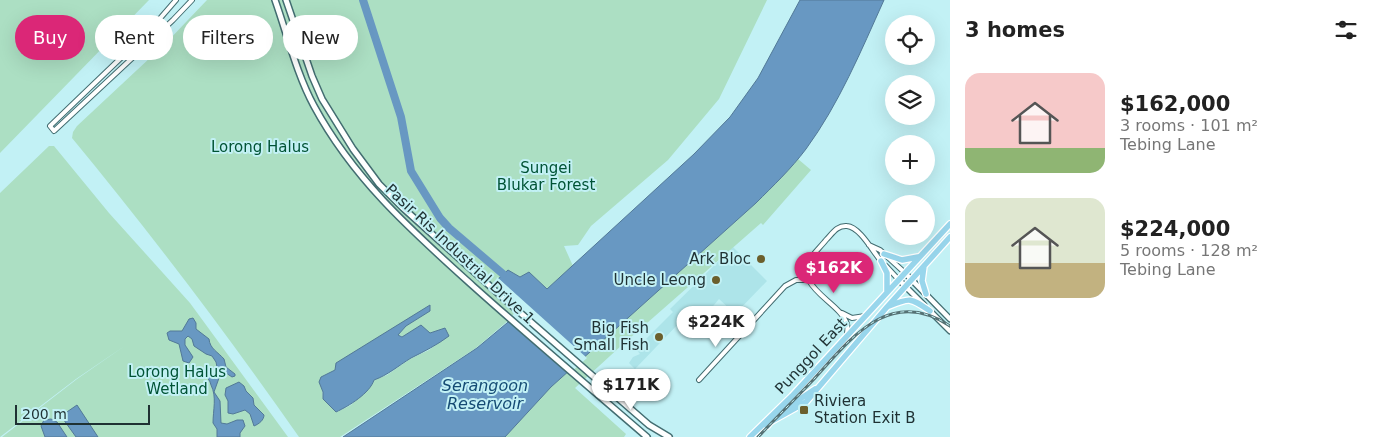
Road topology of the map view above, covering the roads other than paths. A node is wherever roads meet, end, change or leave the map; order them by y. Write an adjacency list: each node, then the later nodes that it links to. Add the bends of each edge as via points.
1 (176, 0): 2 (street, via 150,30 50,126 54,131)
2 (192, 0)
3 (275, 0): 29 (main road, Pasir Ris Industrial Drive 1, via 313,105 376,195 404,224)
4 (286, 0): 30 (main road, Pasir Ris Industrial Drive 1, via 322,99 379,184 494,290 649,424)
5 (950, 224): 9 (main road, Punggol East)
6 (950, 237): 11 (main road, Punggol East)
7 (869, 245): 8 (street); 10 (street); 15 (street, via 853,228 844,226 836,229 813,255)
8 (884, 254): 9 (main road, via 902,260); 12 (street)
9 (918, 257): 12 (main road, Punggol East)
10 (881, 260): 13 (street); 17 (main road, via 887,273)
11 (924, 264): 14 (main road, Punggol East); 18 (main road, via 922,281)
12 (904, 272): 13 (main road, Punggol East); 14 (street)
13 (898, 279): 16 (street); 17 (main road, Punggol East)
14 (912, 279): 16 (main road, Punggol East); 18 (street)
15 (809, 280): 21 (street, via 815,290); 27 (street, via 796,280 786,286)
16 (905, 286): 19 (main road, Punggol East); 20 (street)
17 (887, 291): 22 (main road, Punggol East)
18 (926, 294): 23 (street)
19 (887, 306): 20 (main road, via 909,299); 28 (main road, Punggol East)
20 (930, 311): 24 (street)
21 (840, 312): 22 (street, via 852,318); 25 (street, via 847,323)
22 (865, 316): 25 (main road, Punggol East)
23 (950, 319)
24 (950, 331)
25 (847, 335): 26 (main road, Punggol East)
26 (810, 375): 28 (main road, via 810,384); 31 (main road, Punggol East)
27 (699, 380)
28 (818, 386): 32 (main road, Punggol East, via 806,402 770,422)
29 (647, 437)
30 (669, 437)
31 (750, 437)
32 (756, 437)

